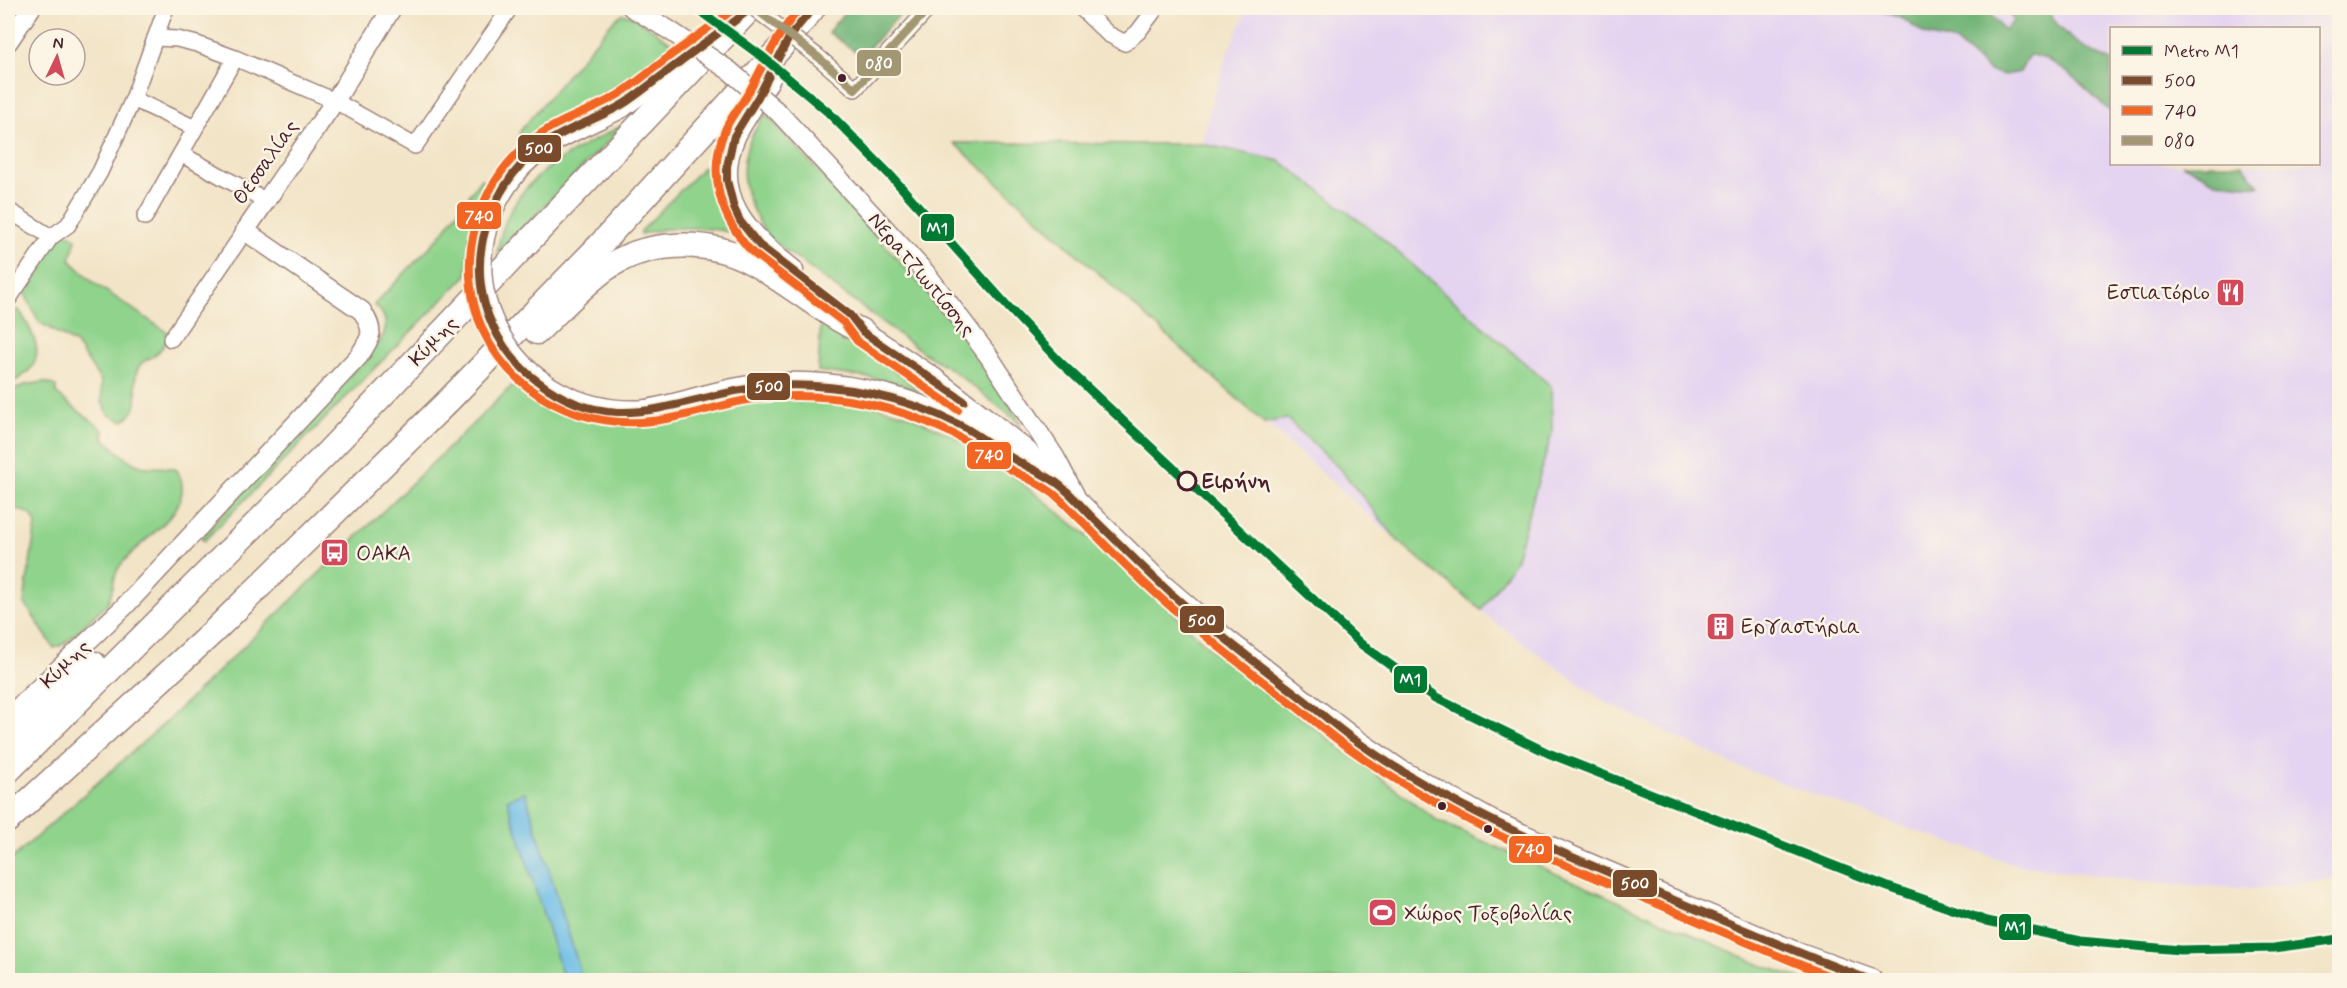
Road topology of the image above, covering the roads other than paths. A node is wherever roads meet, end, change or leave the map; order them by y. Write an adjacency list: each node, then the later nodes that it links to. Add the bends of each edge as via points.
1 (31, 8): 13 (street)
2 (166, 8): 12 (street)
3 (392, 8): 16 (street, Θεσσαλίας)
4 (510, 8): 16 (street, via 415,146)
5 (632, 8): 29 (street, Νερατζιωτίσσης, bridge, via 730,72 779,113 926,273 994,364 1055,457)
6 (813, 8): 11 (main road)
7 (929, 8): 10 (street, bridge, via 855,89)
8 (1081, 8): 9 (street, via 1108,34 1125,43)
9 (1156, 8)
10 (751, 9): 28 (main road, bridge, via 620,106 547,143 515,171 498,195 487,221 480,269 490,318 505,348 526,373 552,393 582,406 614,413 647,412 755,387 795,385 852,390 900,402 959,425); 31 (main road, Κύμης, via 324,456)
11 (791, 36): 25 (main road, via 734,134 727,160 727,189 737,218 759,245 850,315); 27 (main road, via 598,246)
12 (155, 38): 14 (street, via 177,39); 15 (street)
13 (8, 42)
14 (235, 58): 16 (street); 17 (street)
15 (134, 99): 17 (street); 23 (street, via 82,205 68,225)
16 (335, 101): 19 (street, Θεσσαλίας)
17 (195, 128): 18 (street)
18 (181, 154): 19 (street); 21 (street)
19 (266, 201): 22 (street, Θεσσαλίας)
20 (8, 210): 23 (street)
21 (145, 217)
22 (245, 231): 26 (street, Θεσσαλίας); 32 (street, Κύμης, via 362,311 371,327 370,340 124,607)
23 (51, 237): 24 (street)
24 (8, 300)
25 (863, 332): 27 (main road, via 741,257 702,247 654,248 605,269 518,350); 28 (main road, Νερατζιωτίσσης, via 974,409)
26 (171, 339)
27 (448, 401): 30 (main road)
28 (1059, 484): 29 (main road, Νερατζιωτίσσης)
29 (1079, 505): 37 (main road, Νερατζιωτίσσης, via 1225,639 1399,770 1491,821 1811,959)
30 (213, 633): 35 (main road); 36 (main road, via 182,674 124,735)
31 (136, 644): 33 (main road, Κύμης, via 95,662); 34 (main road, Κύμης)
32 (8, 717)
33 (8, 743)
34 (8, 771)
35 (8, 820)
36 (8, 839)
37 (1871, 981)

